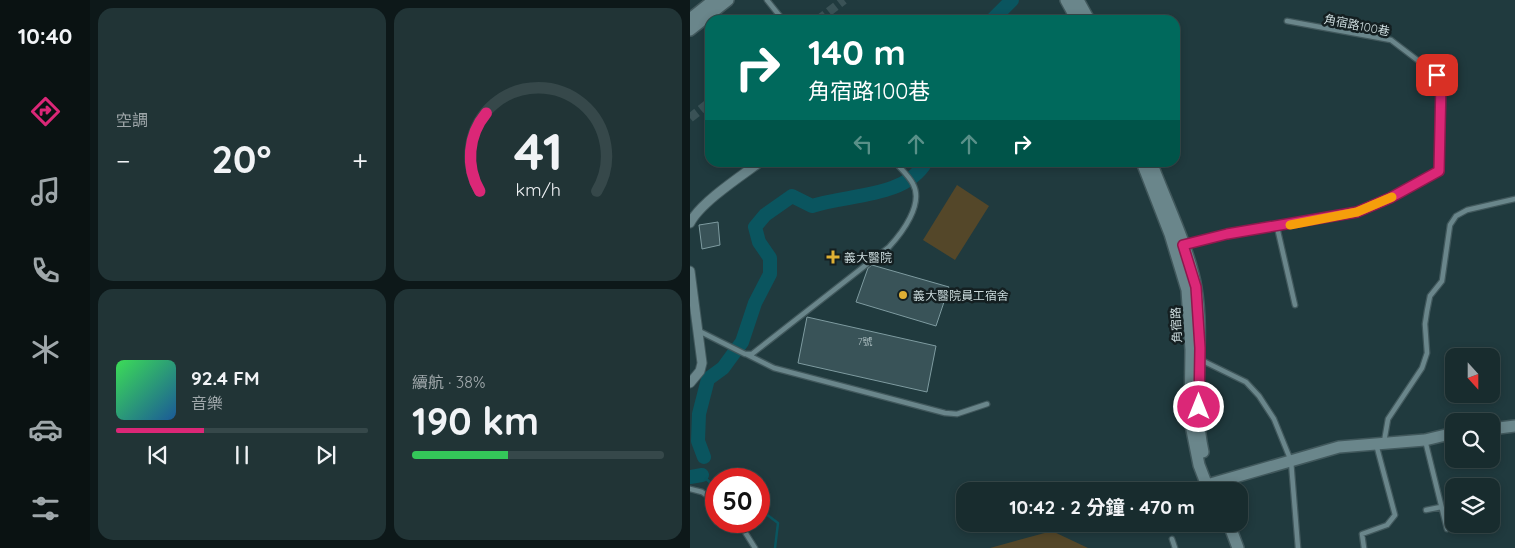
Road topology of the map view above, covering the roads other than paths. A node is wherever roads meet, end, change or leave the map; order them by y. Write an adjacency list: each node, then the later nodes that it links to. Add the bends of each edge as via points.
1 (714, 0): 11 (main road)
2 (728, 0): 6 (main road)
3 (767, 0): 7 (lane)
4 (1066, 0): 8 (main road)
5 (1078, 0): 9 (main road)
6 (709, 15)
7 (779, 15)
8 (1074, 15)
9 (1086, 15)
10 (705, 18): 13 (main road)
11 (690, 19)
12 (1286, 21): 20 (lane, 角宿路100巷, via 1392,40 1437,75 1441,83 1439,171 1357,212)
13 (690, 30)
14 (754, 167): 19 (street, via 718,195)
15 (899, 167): 25 (lane, via 913,184 916,195 901,234 758,352)
16 (1144, 167): 26 (main road, 角宿路, via 1187,290)
17 (1152, 167): 21 (main road, 角宿路)
18 (1515, 199): 33 (lane, via 1466,210 1450,225 1442,281 1430,296 1427,311 1427,353 1422,368 1388,419)
19 (690, 223)
20 (1277, 227): 21 (lane, 角宿路100巷, via 1227,234); 23 (lane)
21 (1183, 245): 26 (main road, 角宿路, via 1196,287)
22 (690, 271): 24 (street)
23 (1295, 305)
24 (699, 331): 25 (lane); 27 (street, via 702,363 700,371)
25 (745, 354): 28 (lane, via 774,368 945,412 957,414)
26 (1195, 359): 34 (lane, via 1246,382 1253,389 1274,419); 35 (main road, 角宿路, via 1201,441)
27 (690, 382)
28 (987, 404)
29 (1515, 426): 30 (main road)
30 (1500, 427)
31 (1445, 435): 32 (main road)
32 (1425, 440): 33 (main road); 39 (lane)
33 (1380, 442): 34 (main road, via 1339,447); 51 (lane, via 1395,515 1387,525 1362,534)
34 (1291, 461): 36 (main road); 50 (lane)
35 (1210, 482)
36 (1229, 482)
37 (690, 489): 38 (lane)
38 (705, 494)
39 (1441, 507): 40 (lane); 41 (lane)
40 (1426, 510)
41 (1445, 522)
42 (1224, 532): 48 (main road)
43 (1232, 532): 49 (main road)
44 (746, 533): 46 (lane)
45 (1172, 539): 47 (lane)
46 (755, 548)
47 (1175, 548)
48 (1230, 548)
49 (1238, 548)
50 (1298, 548)
51 (1364, 548)

